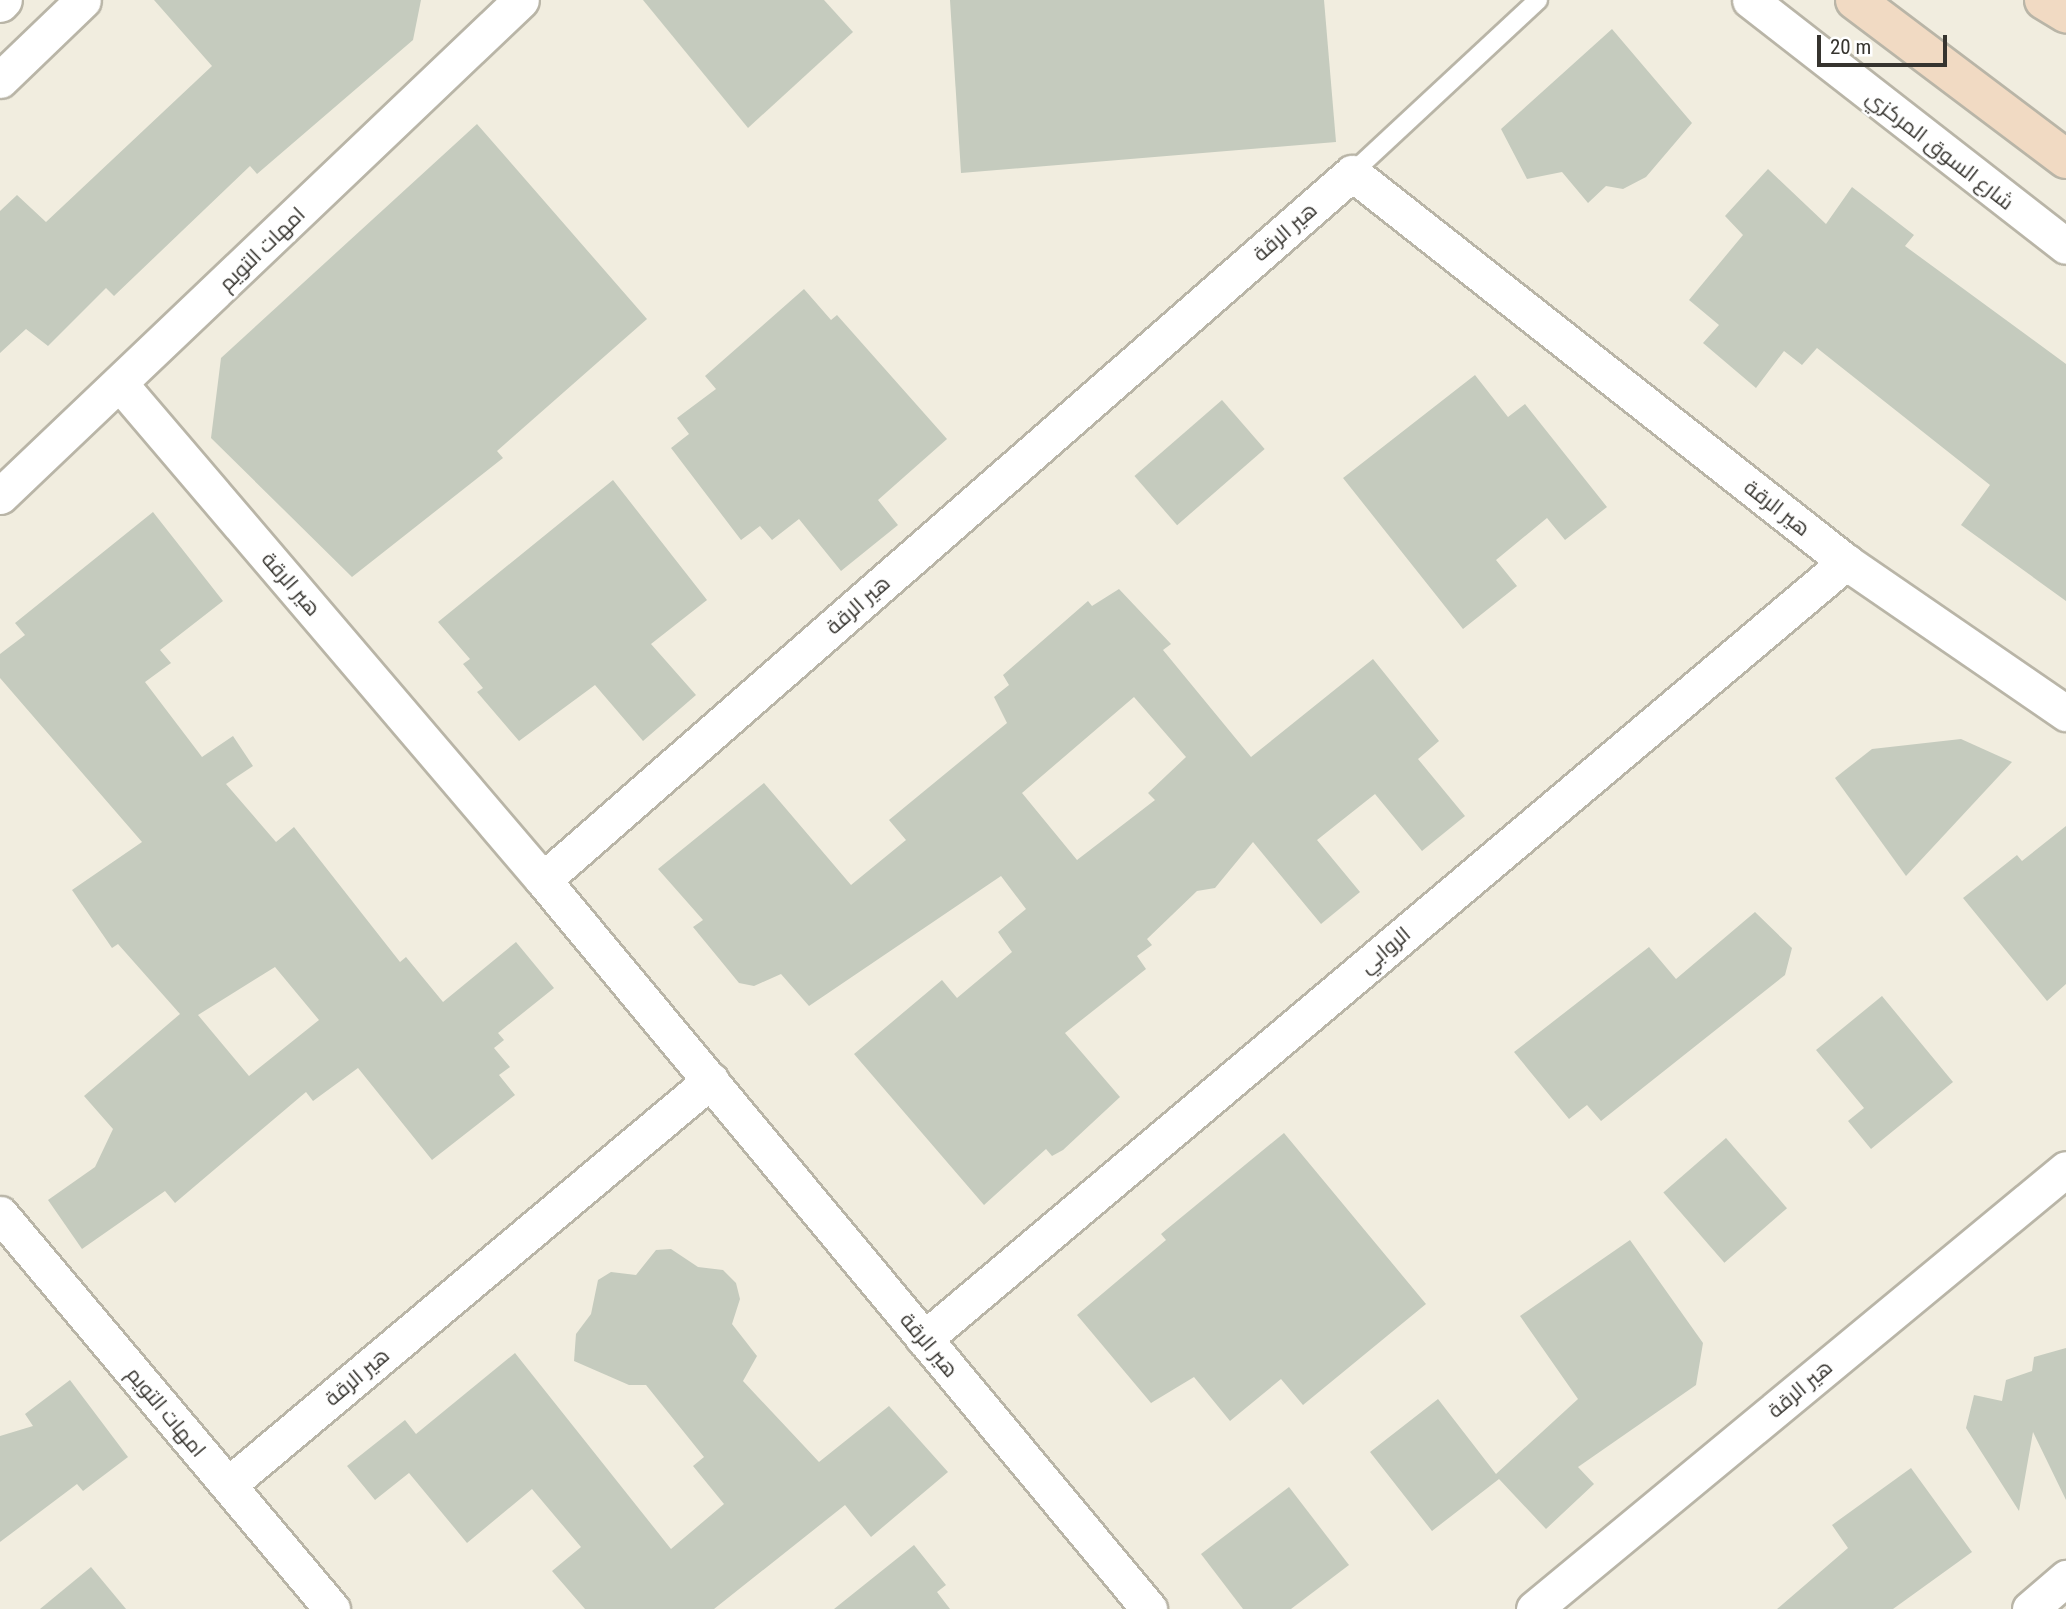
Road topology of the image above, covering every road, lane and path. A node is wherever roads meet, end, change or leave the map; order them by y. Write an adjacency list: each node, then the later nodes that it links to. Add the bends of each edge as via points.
1 (83, 0): 8 (street)
2 (521, 0): 12 (street, امهات التويم)
3 (1538, 0): 10 (lane)
4 (1750, 0): 11 (street, شارع السوق المركزي)
5 (1855, 0): 9 (main road)
6 (2044, 0): 7 (main road)
7 (2066, 13)
8 (0, 80)
9 (2066, 159)
10 (1352, 173): 14 (street, هير الرقة); 16 (street, هير الرقة)
11 (2066, 246)
12 (120, 384): 13 (street, امهات التويم); 16 (street, هير الرقة)
13 (0, 496)
14 (1846, 562): 15 (street, هير الرقة); 20 (street, الروابي)
15 (2066, 713)
16 (543, 880): 17 (street, هير الرقة)
17 (711, 1080): 20 (street, هير الرقة); 21 (street, هير الرقة)
18 (2066, 1170): 25 (street, هير الرقة)
19 (0, 1214): 21 (street, امهات التويم)
20 (924, 1339): 24 (street, هير الرقة)
21 (228, 1485): 23 (street, امهات التويم)
22 (2066, 1578): 26 (street)
23 (332, 1609)
24 (1149, 1609)
25 (1534, 1609)
26 (2030, 1609)

